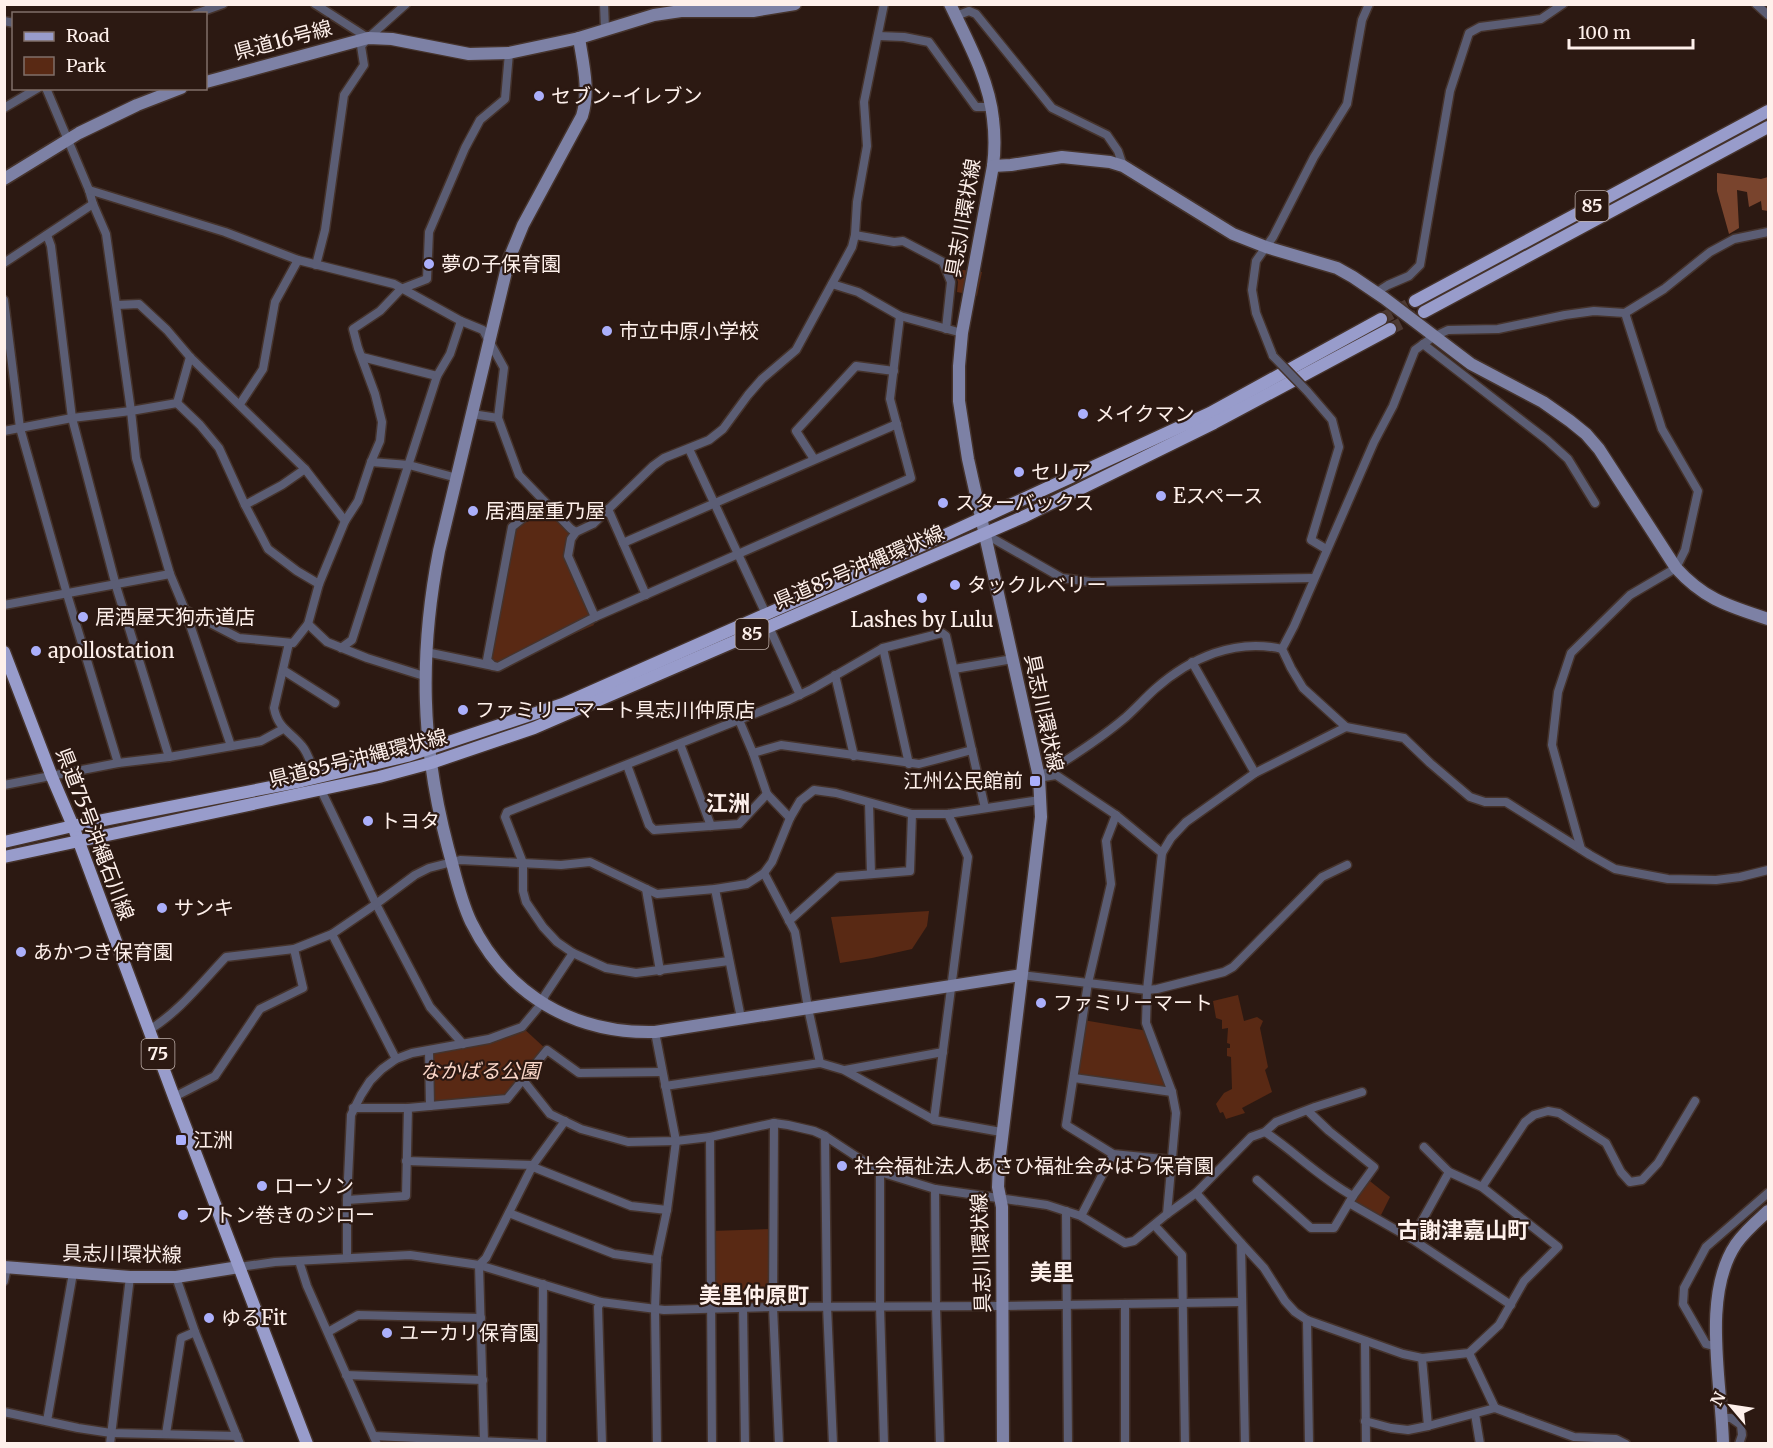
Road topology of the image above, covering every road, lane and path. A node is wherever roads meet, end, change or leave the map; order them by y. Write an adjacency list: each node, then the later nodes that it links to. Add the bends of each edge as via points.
1 (223, 4): 11 (street)
2 (315, 4): 15 (street)
3 (604, 4): 13 (street)
4 (795, 4): 13 (street, 県道16号線, via 753,11 681,11)
5 (884, 4): 14 (street)
6 (1369, 4): 35 (street, via 1362,20 1347,104)
7 (1563, 4): 41 (street, via 1540,19 1480,27 1470,33 1450,91 1420,265 1409,276)
8 (1756, 4): 12 (street)
9 (403, 5): 15 (street)
10 (953, 10): 22 (street, 具志川環状線, via 981,72); 28 (street, via 976,14 1052,108 1107,135)
11 (201, 12)
12 (1768, 15)
13 (605, 29): 16 (street, 県道16号線)
14 (878, 36): 22 (street, via 929,42 976,106); 34 (street, via 864,102 867,146)
15 (368, 38): 17 (street, 県道16号線, via 469,54); 18 (street, 県道16号線); 38 (street, via 361,46 364,65 344,95 325,230)
16 (579, 38): 17 (street, 県道16号線); 54 (street, via 586,105 515,243)
17 (509, 53): 40 (street, via 505,99 480,120 429,232 427,279)
18 (207, 82)
19 (35, 90): 23 (street)
20 (47, 90): 26 (street)
21 (176, 90): 26 (street, via 118,113)
22 (991, 107): 27 (street, 具志川環状線)
23 (4, 108)
24 (1768, 111): 43 (main road, 85)
25 (1768, 127): 45 (main road, 85)
26 (67, 140): 29 (street); 30 (street)
27 (993, 166): 28 (street, via 1062,157); 52 (street, 具志川環状線)
28 (1123, 166): 35 (street, via 1233,234)
29 (4, 179)
30 (89, 190): 31 (street); 36 (street, via 225,232)
31 (93, 204): 33 (street); 44 (street, via 106,234)
32 (1768, 232): 46 (street, via 1734,239 1710,252 1664,289)
33 (48, 235): 37 (street); 63 (street)
34 (855, 235): 39 (street); 50 (street, via 903,241 943,262 951,282)
35 (1266, 247): 41 (street, via 1337,268); 84 (street, bridge, via 1256,261 1252,290 1256,312 1273,356 1332,420 1339,447 1311,540)
36 (298, 260): 38 (street); 60 (street, via 275,302 263,369)
37 (4, 262)
38 (316, 265): 40 (street)
39 (832, 284): 47 (street, via 858,292); 68 (street, via 796,350 762,379 723,429)
40 (401, 289): 49 (street); 56 (street, via 380,311 353,329)
41 (1377, 292): 53 (street)
42 (4, 300): 66 (street)
43 (1415, 302)
44 (117, 305): 55 (street, via 139,304); 61 (street)
45 (1424, 312)
46 (1625, 313): 53 (street, via 1594,311 1498,329 1448,330); 86 (street, via 1662,429 1698,491 1685,550)
47 (900, 316): 50 (street); 57 (street)
48 (1381, 319): 79 (main road, 県道85号沖縄環状線 / 85, via 1210,413)
49 (461, 321): 54 (street, via 483,330); 58 (street, via 450,354)
50 (946, 329): 52 (street)
51 (1390, 329): 82 (main road, 県道85号沖縄環状線 / 85, via 1214,423)
52 (962, 333): 79 (street, 具志川環状線, via 959,401)
53 (1428, 340): 75 (street, via 1568,459); 84 (street, via 1415,350); 86 (street, via 1543,402 1586,434)
54 (489, 343): 62 (street); 64 (street, via 504,368)
55 (190, 357): 59 (street); 60 (street)
56 (362, 357): 58 (street); 70 (street, via 382,422 380,441)
57 (894, 371): 65 (street, via 890,399); 69 (street, via 856,366 796,431)
58 (437, 376): 71 (street)
59 (177, 403): 61 (street); 77 (street, via 219,448)
60 (240, 404): 72 (street)
61 (131, 411): 63 (street); 87 (street, via 136,458)
62 (472, 414): 64 (street); 73 (street)
63 (72, 418): 66 (street); 90 (street)
64 (498, 418): 74 (street, via 519,475)
65 (897, 424): 69 (street); 85 (street, via 911,478)
66 (20, 428): 67 (street); 91 (street)
67 (4, 431)
68 (689, 449): 76 (street); 78 (street, via 653,466)
69 (814, 459): 76 (street)
70 (370, 462): 71 (street); 80 (street, via 358,501)
71 (409, 465): 73 (street); 101 (street, via 351,640)
72 (305, 469): 77 (street); 80 (street)
73 (457, 478): 105 (street, via 431,588)
74 (544, 501): 81 (street); 108 (street, via 512,527 487,660)
75 (1595, 503)
76 (713, 504): 83 (street); 85 (street)
77 (245, 505): 89 (street, via 268,549)
78 (608, 509): 81 (street, via 593,524); 83 (street)
79 (982, 518): 82 (street, 具志川環状線); 95 (main road, 県道85号沖縄環状線 / 85)
80 (345, 521): 89 (street)
81 (576, 532): 96 (street, via 568,556)
82 (985, 534): 88 (street, via 1062,578 1091,582); 99 (main road, 県道85号沖縄環状線 / 85); 106 (street, 具志川環状線)
83 (623, 543): 92 (street)
84 (1326, 549): 88 (street)
85 (737, 554): 92 (street); 95 (street)
86 (1676, 568): 97 (street, via 1720,603); 147 (street, via 1630,596 1570,653 1558,692 1552,745)
87 (170, 574): 90 (street); 94 (street)
88 (1314, 578): 103 (street)
89 (319, 584): 98 (street)
90 (116, 586): 91 (street); 124 (street)
91 (67, 594): 93 (street); 125 (street)
92 (646, 595): 96 (street)
93 (4, 606)
94 (185, 610): 100 (street, via 239,638); 119 (street)
95 (766, 614): 120 (main road, 県道85号沖縄環状線 / 85, via 563,704)
96 (595, 617): 108 (street, via 498,667)
97 (1768, 619)
98 (308, 624): 100 (street); 101 (street, via 327,642)
99 (769, 627): 113 (street); 126 (main road, 県道85号沖縄環状線 / 85, via 534,728)
100 (289, 643): 110 (street)
101 (341, 648): 112 (street)
102 (883, 648): 109 (street, via 942,633); 111 (street); 127 (street)
103 (1282, 649): 107 (street, via 1251,646 1220,650); 116 (street, via 1303,688)
104 (4, 652): 130 (main road, 県道75号沖縄石川線 / 75)
105 (426, 652): 108 (street); 112 (street)
106 (1013, 659): 109 (street); 132 (street, 具志川環状線)
107 (1192, 662): 129 (street); 132 (street, via 1157,687 1125,718)
108 (493, 666)
109 (954, 669): 121 (street)
110 (283, 670): 114 (street); 117 (street, via 274,708)
111 (835, 675): 113 (street); 123 (street)
112 (424, 676): 120 (street)
113 (800, 695): 115 (street)
114 (335, 703)
115 (739, 720): 118 (street); 122 (street)
116 (1346, 727): 129 (street); 147 (street, via 1404,738 1470,797 1506,802)
117 (283, 729): 119 (street, via 261,741); 131 (street, via 303,747)
118 (680, 744): 128 (street); 144 (street)
119 (231, 746): 124 (street)
120 (429, 748): 126 (street); 131 (main road, 県道85号沖縄環状線 / 85)
121 (972, 750): 127 (street); 138 (street)
122 (753, 753): 123 (street, via 781,745); 135 (street)
123 (854, 756): 127 (street)
124 (169, 757): 125 (street)
125 (118, 763): 130 (street)
126 (431, 763): 134 (main road, 県道85号沖縄環状線 / 85); 150 (street)
127 (909, 764)
128 (627, 765): 144 (street, via 654,830); 151 (street, via 507,812 505,817)
129 (1255, 773): 148 (street, via 1186,822)
130 (52, 777): 133 (street); 143 (main road, 県道75号沖縄石川線 / 75)
131 (316, 777): 143 (main road, 県道85号沖縄環状線 / 85)
132 (1039, 777): 136 (street, 具志川環状線); 141 (street, via 1056,775)
133 (4, 785)
134 (321, 790): 145 (main road, 県道85号沖縄環状線 / 85); 158 (street)
135 (767, 794): 142 (street); 144 (street, via 739,824)
136 (1040, 800): 138 (street); 165 (street, 具志川環状線)
137 (869, 803): 139 (street); 142 (street, via 814,790 800,801); 155 (street)
138 (985, 808): 140 (street)
139 (912, 814): 140 (street); 155 (street, via 910,871)
140 (948, 814): 167 (street, via 968,857)
141 (1116, 815): 148 (street); 166 (street, via 1106,841 1111,884)
142 (790, 818): 154 (street)
143 (73, 826): 145 (main road, 県道75号沖縄石川線 / 75); 146 (main road, 県道85号沖縄環状線 / 85)
144 (711, 826)
145 (78, 841): 149 (main road, 県道85号沖縄環状線 / 85); 172 (main road, 県道75号沖縄石川線 / 75)
146 (4, 842)
147 (1581, 849): 153 (street, via 1615,868 1668,879 1716,880)
148 (1162, 853): 168 (street)
149 (4, 857)
150 (452, 862): 151 (street); 158 (street, via 415,875); 169 (street, via 470,920 489,953 513,980)
151 (523, 862): 156 (street, via 590,862); 162 (street, via 526,902 550,935)
152 (1347, 865): 168 (street, via 1322,877 1233,967)
153 (1768, 870)
154 (764, 873): 157 (street, via 747,884); 159 (street)
155 (871, 874): 159 (street, via 837,877)
156 (646, 889): 157 (street, via 657,894); 164 (street)
157 (715, 889): 163 (street)
158 (376, 904): 160 (street); 174 (street, via 430,1007)
159 (789, 921): 170 (street, via 795,932)
160 (332, 934): 161 (street); 177 (street)
161 (294, 949): 172 (street, via 226,957 179,1006); 186 (street, via 303,988 260,1009 215,1076)
162 (573, 953): 164 (street, via 621,972); 169 (street)
163 (729, 961): 164 (street); 171 (street)
164 (660, 971)
165 (1021, 975): 166 (street); 167 (street); 195 (street, 具志川環状線)
166 (1088, 983): 168 (street); 181 (street)
167 (952, 986): 170 (street); 176 (street)
168 (1147, 990): 184 (street, via 1146,1023)
169 (542, 1003): 173 (street, via 592,1026); 174 (street, via 522,1027)
170 (808, 1008): 171 (street); 178 (street)
171 (741, 1018): 173 (street)
172 (149, 1030): 186 (main road, 県道75号沖縄石川線 / 75)
173 (655, 1032): 180 (street)
174 (463, 1044): 175 (street)
175 (429, 1051): 177 (street); 188 (street)
176 (943, 1052): 179 (street); 192 (street)
177 (396, 1059): 190 (street, via 370,1082)
178 (820, 1063): 179 (street); 183 (street)
179 (844, 1070): 192 (street)
180 (662, 1072): 182 (street, via 579,1073 547,1050); 183 (street)
181 (1074, 1078): 184 (street); 201 (street, via 1066,1125)
182 (523, 1080): 188 (street, via 507,1099); 193 (street, via 550,1114)
183 (664, 1086): 199 (street)
184 (1172, 1092): 202 (street, via 1176,1113)
185 (1362, 1092): 191 (street)
186 (174, 1097): 229 (main road, 県道75号沖縄石川線 / 75)
187 (1695, 1101): 208 (street, via 1658,1163 1642,1179 1630,1182 1606,1143 1559,1113 1548,1111 1525,1122)
188 (430, 1106): 189 (street)
189 (408, 1107): 190 (street); 203 (street)
190 (353, 1108): 214 (street)
191 (1308, 1111): 196 (street, via 1276,1122); 213 (street, via 1374,1167)
192 (934, 1120): 195 (street)
193 (565, 1121): 199 (street, via 628,1142); 204 (street)
194 (774, 1123): 197 (street); 198 (street); 241 (street)
195 (1001, 1132): 212 (street, 具志川環状線)
196 (1265, 1132): 210 (street, via 1251,1137); 213 (street)
197 (825, 1136): 205 (street); 242 (street)
198 (710, 1137): 199 (street); 247 (street)
199 (676, 1141): 215 (street)
200 (1424, 1146): 206 (street)
201 (1113, 1154): 202 (street); 220 (street)
202 (1173, 1160): 219 (street)
203 (406, 1161): 204 (street); 214 (street, via 406,1196)
204 (533, 1166): 215 (street, via 631,1206); 218 (street)
205 (880, 1172): 209 (street); 243 (street)
206 (1449, 1172): 208 (street); 222 (street)
207 (1257, 1180): 213 (street, via 1311,1228 1334,1228)
208 (1482, 1187): 240 (street, via 1558,1246 1524,1281)
209 (934, 1189): 212 (street); 244 (street)
210 (1196, 1193): 219 (street); 223 (street)
211 (1768, 1194): 254 (street, via 1706,1247 1684,1288 1683,1304 1706,1344)
212 (1000, 1198): 216 (street); 245 (street, 具志川環状線)
213 (1351, 1199): 222 (street)
214 (347, 1200): 224 (street)
215 (667, 1210): 225 (street)
216 (1066, 1211): 220 (street); 239 (street)
217 (1768, 1211): 254 (street, via 1745,1232 1723,1273 1717,1300)
218 (509, 1213): 225 (street, via 614,1254); 227 (street)
219 (1167, 1214): 221 (street)
220 (1081, 1216): 221 (street, via 1125,1244)
221 (1155, 1226): 237 (street, via 1182,1255)
222 (1412, 1239): 240 (street)
223 (1241, 1243): 236 (street); 250 (street, via 1264,1268 1285,1301)
224 (347, 1258): 226 (street); 227 (street, via 410,1255)
225 (657, 1260): 248 (street)
226 (299, 1261): 229 (street); 252 (street)
227 (479, 1265): 234 (street); 249 (street)
228 (6, 1267): 230 (street, 具志川環状線); 233 (street)
229 (239, 1267): 232 (street, 具志川環状線); 272 (main road, 75)
230 (73, 1273): 231 (street, 具志川環状線); 263 (street)
231 (130, 1277): 232 (street, 具志川環状線); 266 (street)
232 (176, 1277): 251 (street)
233 (4, 1281)
234 (543, 1284): 235 (street); 273 (street)
235 (601, 1302): 248 (street); 274 (street, via 598,1307)
236 (1241, 1302): 237 (street); 286 (street)
237 (1182, 1303): 238 (street); 285 (street)
238 (1125, 1304): 239 (street); 284 (street)
239 (1065, 1305): 245 (street); 283 (street)
240 (1511, 1305): 255 (street, via 1499,1325)
241 (773, 1306): 242 (street); 246 (street); 278 (street)
242 (828, 1306): 243 (street); 279 (street)
243 (880, 1306): 244 (street); 280 (street)
244 (936, 1306): 245 (street); 281 (street)
245 (1002, 1306): 282 (street, 具志川環状線)
246 (743, 1307): 247 (street); 277 (street)
247 (712, 1308): 248 (street); 276 (street)
248 (656, 1309): 275 (street)
249 (481, 1318): 252 (street, via 358,1315); 258 (street)
250 (1307, 1320): 253 (street); 287 (street)
251 (195, 1332): 267 (street, via 181,1338); 268 (street)
252 (328, 1332): 257 (street)
253 (1365, 1341): 256 (street); 264 (street)
254 (1717, 1347): 262 (street)
255 (1469, 1353): 256 (street); 259 (street)
256 (1422, 1358): 265 (street)
257 (346, 1375): 258 (street); 269 (street)
258 (483, 1380): 270 (street)
259 (1495, 1408): 261 (street); 290 (street, via 1574,1437)
260 (4, 1412): 263 (street)
261 (1475, 1414): 265 (street); 289 (street)
262 (1722, 1418): 291 (street); 292 (street, via 1731,1418 1741,1425)
263 (47, 1421): 266 (street)
264 (1365, 1421): 265 (street, via 1408,1430); 288 (street)
265 (1428, 1426)
266 (111, 1433): 267 (street); 271 (street)
267 (166, 1434): 268 (street)
268 (238, 1440)
269 (375, 1440): 270 (street)
270 (484, 1441): 273 (street)
271 (110, 1443)
272 (307, 1443)
273 (542, 1443)
274 (602, 1443)
275 (657, 1443)
276 (712, 1443)
277 (745, 1443)
278 (779, 1443)
279 (833, 1443)
280 (884, 1443)
281 (940, 1443)
282 (1004, 1443)
283 (1068, 1443)
284 (1125, 1443)
285 (1185, 1443)
286 (1245, 1443)
287 (1309, 1443)
288 (1366, 1443)
289 (1480, 1443)
290 (1626, 1443)
291 (1722, 1443)
292 (1739, 1443)

